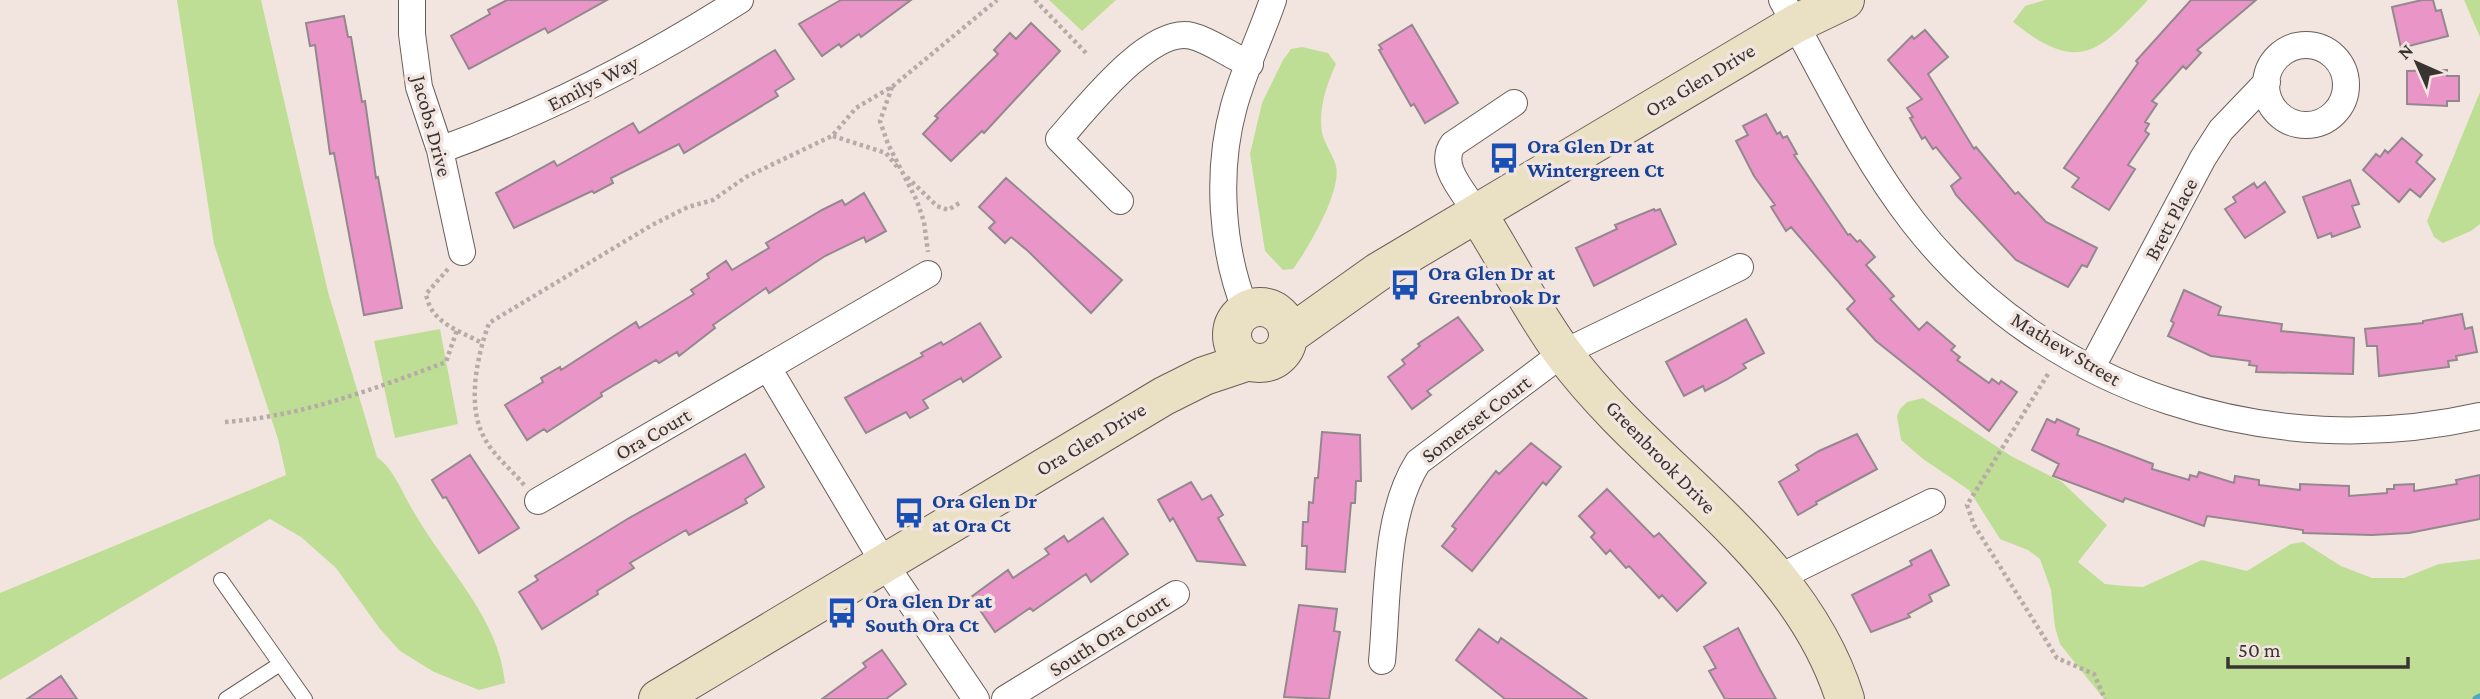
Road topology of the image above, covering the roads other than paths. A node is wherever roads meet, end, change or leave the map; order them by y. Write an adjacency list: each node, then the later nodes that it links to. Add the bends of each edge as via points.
1 (412, 0): 9 (street, Jacobs Drive, via 419,87)
2 (740, 0): 9 (street, Emilys Way, via 589,87 524,118)
3 (1273, 0): 6 (street)
4 (1845, 0): 5 (street, Ora Glen Drive)
5 (1789, 12): 11 (street, Ora Glen Drive); 18 (street, Mathew Street, via 1868,157 1915,224 1996,306)
6 (1250, 64): 10 (street, via 1182,34 1164,37 1123,70 1059,139); 15 (street, via 1234,105 1223,172 1234,281)
7 (2266, 82): 18 (street, Brett Place, via 2221,130 2203,158)
8 (1514, 103): 11 (street, via 1453,144 1447,153 1451,171)
9 (440, 149): 12 (street, Jacobs Drive)
10 (1120, 201)
11 (1478, 213): 15 (street, Ora Glen Drive, via 1378,272); 16 (street, Greenbrook Drive)
12 (462, 252)
13 (1740, 267): 16 (street, Somerset Court)
14 (928, 274): 17 (street, Ora Court)
15 (1258, 332): 22 (street, Ora Glen Drive, via 1205,376)
16 (1563, 353): 23 (street, Greenbrook Drive); 26 (street, Somerset Court, via 1447,438 1410,474 1397,510)
17 (768, 368): 20 (street, Ora Court); 22 (street)
18 (2092, 368): 19 (street, Mathew Street, via 2139,391 2194,409 2305,430 2407,428)
19 (2480, 416)
20 (538, 501)
21 (1932, 502): 23 (street)
22 (884, 563): 30 (street, Ora Glen Drive); 31 (street)
23 (1778, 578): 33 (street, Greenbrook Drive, via 1826,650)
24 (221, 580): 27 (lane)
25 (1176, 594): 32 (street, South Ora Court)
26 (1382, 661)
27 (280, 664): 28 (lane); 29 (lane)
28 (226, 699)
29 (305, 699)
30 (659, 699)
31 (976, 699)
32 (1005, 699)
33 (1845, 699)

